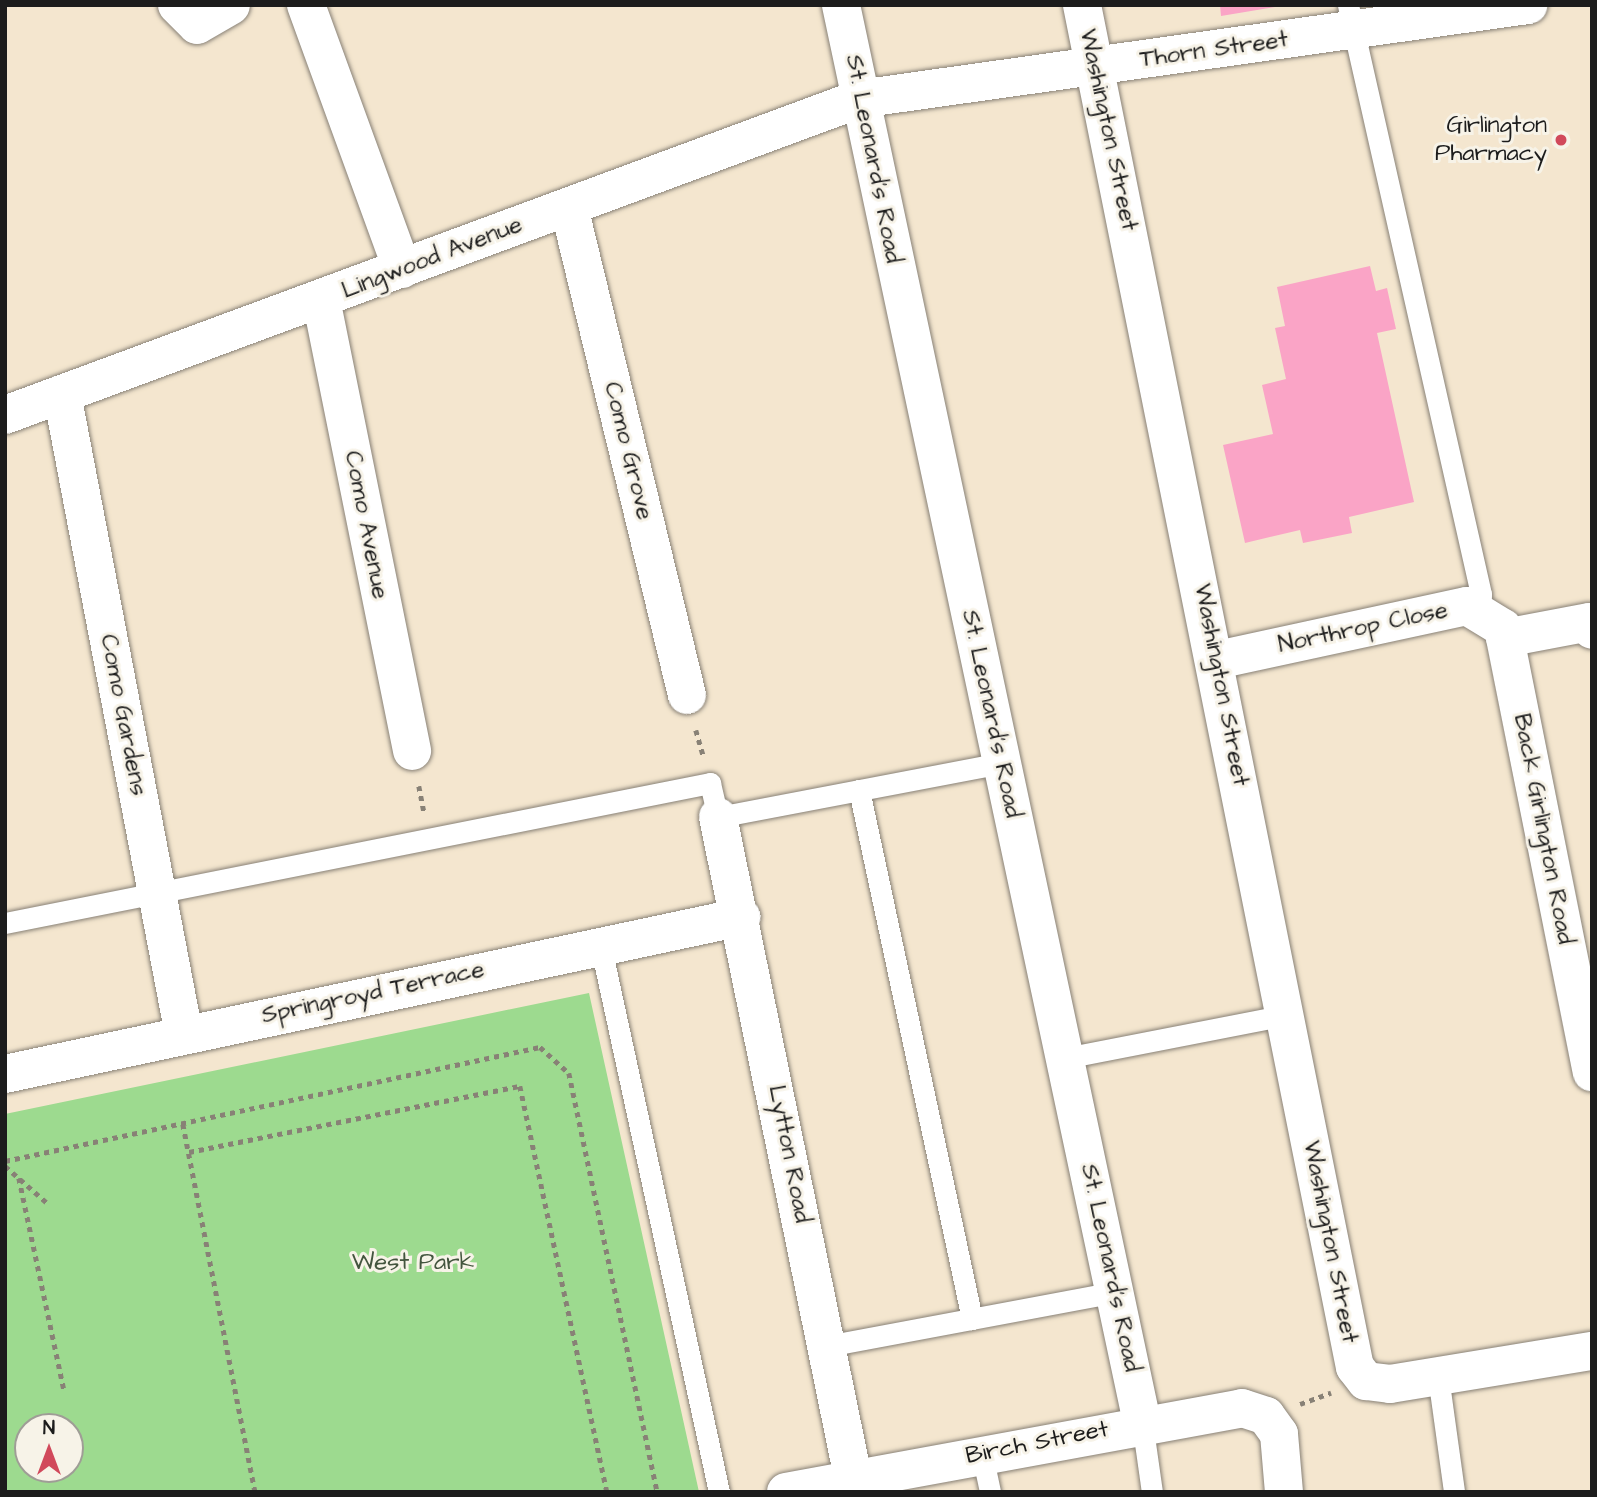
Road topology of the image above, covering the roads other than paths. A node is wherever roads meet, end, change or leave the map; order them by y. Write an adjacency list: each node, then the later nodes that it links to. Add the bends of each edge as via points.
1 (177, 5): 2 (street, via 197,25)
2 (231, 5)
3 (306, 5): 11 (street)
4 (841, 5): 9 (street, St. Leonard's Road)
5 (1082, 5): 8 (street, Washington Street)
6 (1528, 5): 7 (street, Thorn Street)
7 (1351, 18): 8 (street, Thorn Street); 15 (lane, via 1481,594)
8 (1094, 67): 9 (street, Thorn Street); 17 (street, Washington Street)
9 (859, 99): 10 (street, Lingwood Avenue); 20 (street, St. Leonard's Road)
10 (569, 206): 11 (street, Lingwood Avenue); 18 (street, Como Grove)
11 (402, 269): 12 (street, Lingwood Avenue)
12 (321, 299): 13 (street, Lingwood Avenue); 19 (street, Como Avenue)
13 (62, 394): 14 (street, Lingwood Avenue); 23 (street, Como Gardens)
14 (5, 415)
15 (1496, 626): 16 (street, Northrop Close, via 1590,622); 17 (street, Northrop Close, via 1467,606); 30 (street, Back Girlington Road)
16 (1592, 631)
17 (1217, 660): 27 (street, Washington Street)
18 (687, 695)
19 (412, 751)
20 (1001, 763): 21 (lane); 29 (street, St. Leonard's Road)
21 (859, 790): 22 (lane); 33 (lane)
22 (714, 800): 23 (lane, via 429,836); 24 (street, Lytton Road)
23 (157, 894): 25 (lane); 28 (street, Como Gardens)
24 (741, 917): 26 (street, Springroyd Terrace); 34 (street, Lytton Road)
25 (5, 923)
26 (600, 943): 28 (street, Springroyd Terrace); 40 (lane)
27 (1286, 1014): 29 (lane); 36 (street, Washington Street, via 1360,1374)
28 (184, 1035): 31 (street, Springroyd Terrace)
29 (1065, 1058): 32 (street, St. Leonard's Road)
30 (1592, 1072)
31 (5, 1074)
32 (1115, 1292): 33 (lane); 37 (street, St. Leonard's Road)
33 (972, 1319): 34 (lane)
34 (827, 1346): 39 (street, Lytton Road)
35 (1592, 1351): 36 (street)
36 (1438, 1376): 45 (lane)
37 (1142, 1422): 38 (street, Birch Street); 43 (lane); 44 (street, Birch Street, via 1242,1408 1272,1425)
38 (982, 1454): 39 (street, Birch Street); 42 (lane)
39 (855, 1485): 41 (street, Birch Street)
40 (719, 1492)
41 (786, 1492)
42 (990, 1492)
43 (1152, 1492)
44 (1284, 1492)
45 (1454, 1492)

